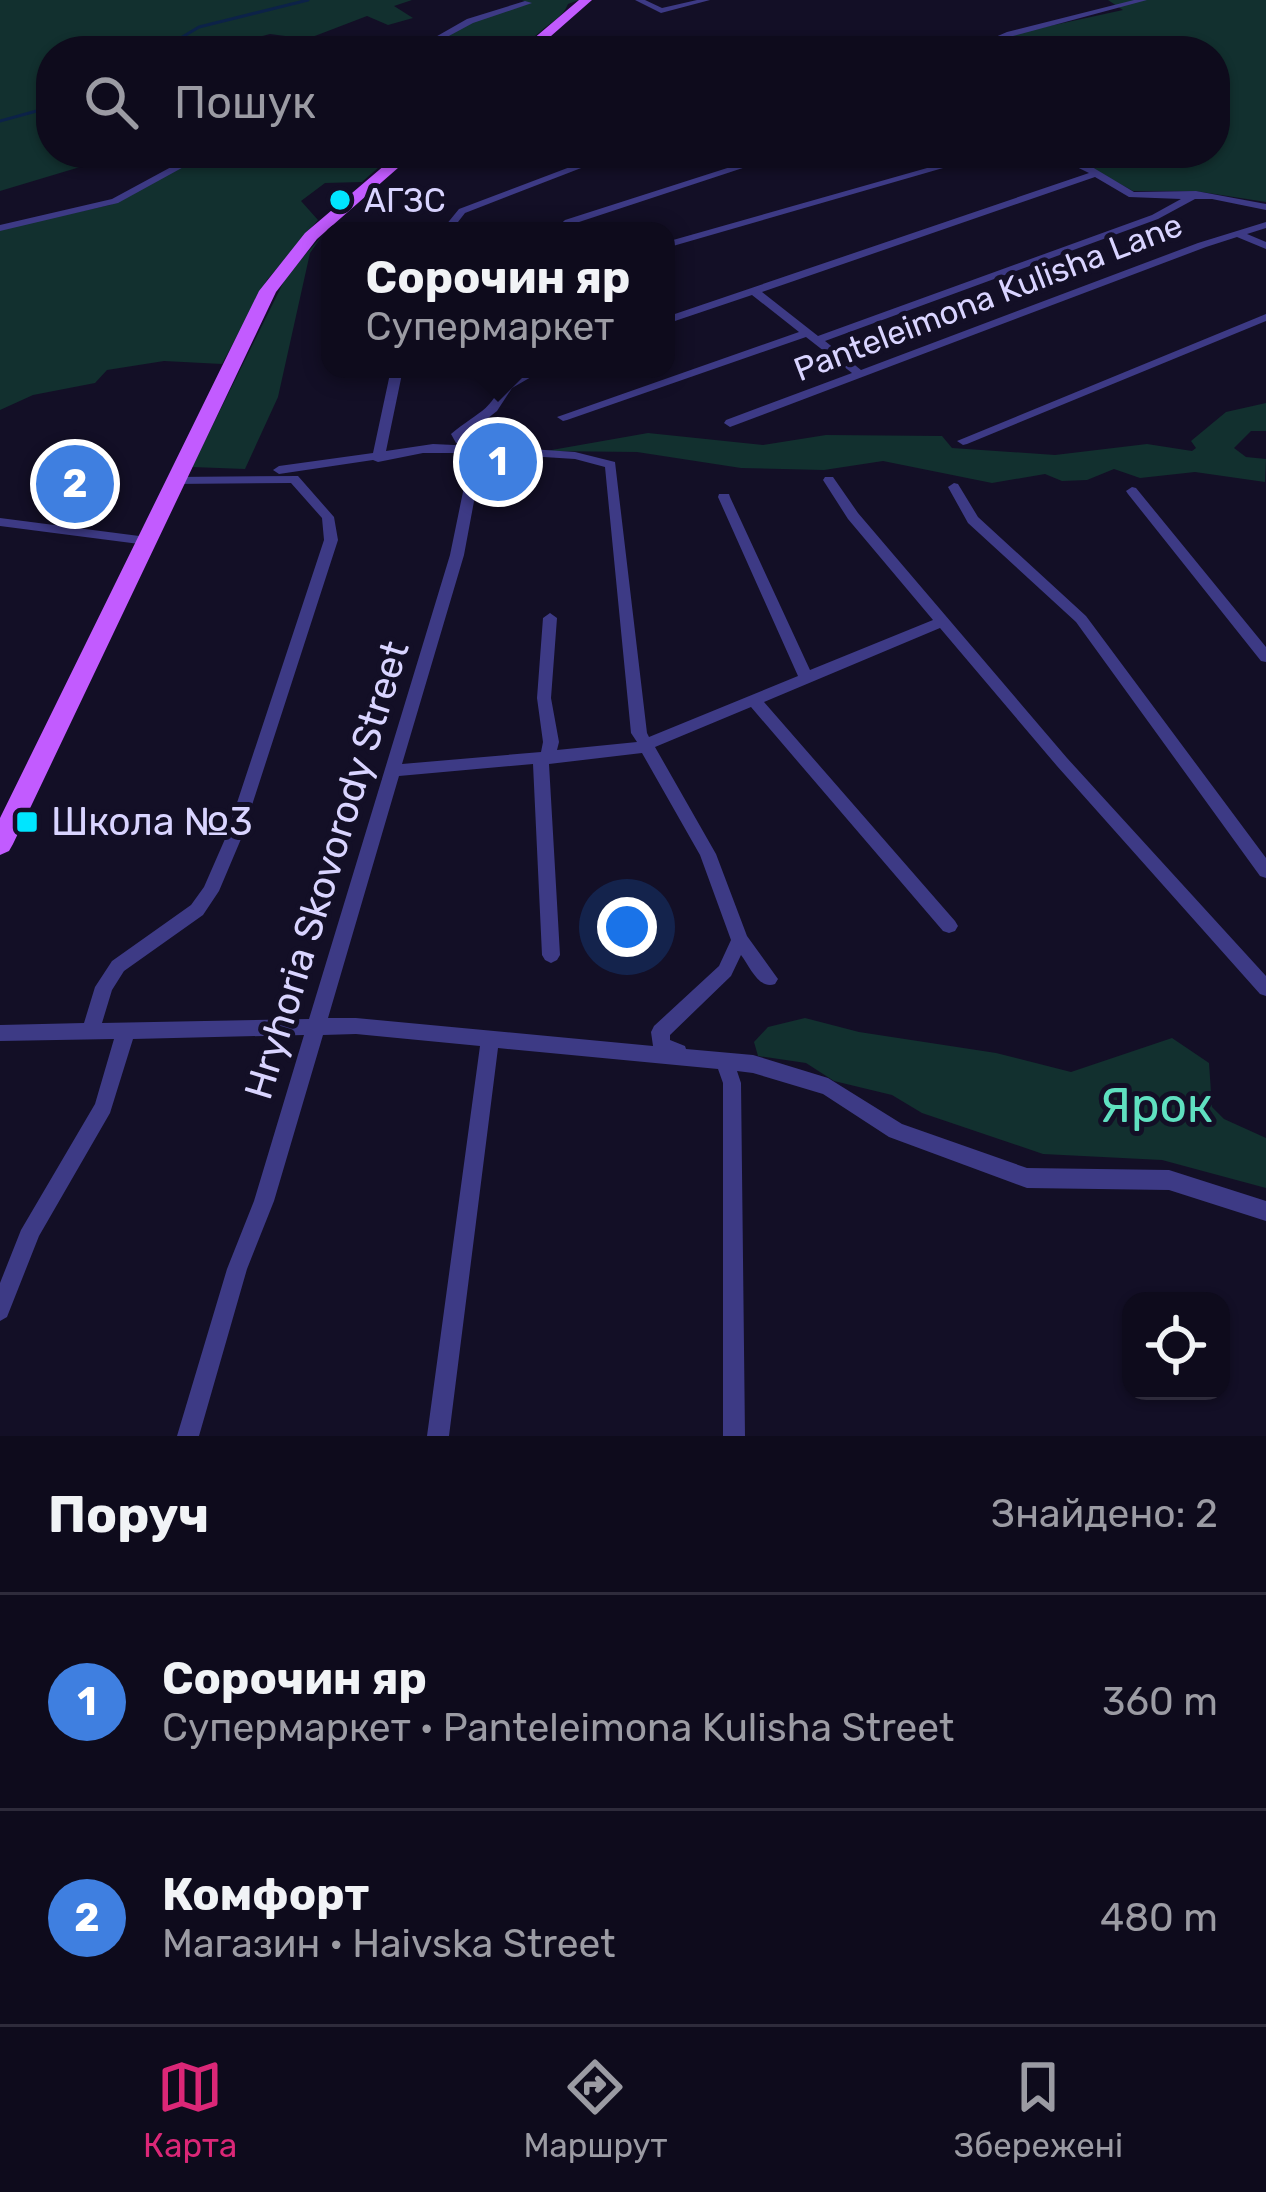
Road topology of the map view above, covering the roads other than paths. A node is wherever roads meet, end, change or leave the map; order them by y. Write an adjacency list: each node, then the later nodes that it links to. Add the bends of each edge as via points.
1 (586, 0): 9 (main road)
2 (639, 0): 3 (street, via 664,11)
3 (706, 0)
4 (1102, 0): 7 (street)
5 (1143, 0): 7 (street)
6 (528, 3): 8 (street)
7 (1117, 8): 10 (street)
8 (442, 36)
9 (544, 36)
10 (1000, 36)
11 (176, 168): 25 (street, via 115,201)
12 (390, 168): 20 (main road)
13 (575, 168): 21 (street, via 467,209)
14 (736, 168): 22 (street)
15 (937, 168): 27 (street)
16 (1086, 168): 17 (street)
17 (1097, 173): 18 (street, via 1136,196); 29 (street)
18 (1196, 194): 19 (street); 32 (street, via 1155,218)
19 (1266, 207)
20 (327, 222)
21 (455, 222)
22 (569, 222)
23 (1266, 225): 26 (street, Panteleimona Kulisha Lane)
24 (321, 227): 43 (main road, via 281,270)
25 (0, 228)
26 (1235, 233): 28 (street); 33 (street, Panteleimona Kulisha Lane)
27 (675, 242)
28 (1266, 246)
29 (754, 291): 31 (street); 32 (street)
30 (1266, 317): 39 (street)
31 (675, 319)
32 (812, 337): 33 (street); 36 (street)
33 (861, 375): 37 (street, Panteleimona Kulisha Lane)
34 (395, 378): 42 (street)
35 (508, 378): 38 (street, via 496,411)
36 (563, 417)
37 (730, 423)
38 (457, 434): 40 (street); 41 (street)
39 (962, 441)
40 (481, 446): 41 (street); 55 (street, via 611,465); 57 (street, Hryhoria Skovorody Street)
41 (425, 450): 42 (street)
42 (378, 458): 43 (street)
43 (179, 472): 49 (main road); 66 (street, via 295,478 328,517 331,540 211,891 114,971)
44 (829, 479): 51 (street)
45 (954, 487): 59 (street, via 973,520 1081,619)
46 (1132, 491): 52 (street)
47 (724, 497): 53 (street)
48 (0, 522): 49 (street)
49 (147, 541): 58 (main road)
50 (550, 618): 56 (street)
51 (944, 621): 53 (street); 64 (street)
52 (1266, 657)
53 (806, 677): 54 (street)
54 (754, 700): 55 (street); 60 (street)
55 (643, 744): 56 (street); 61 (street, via 708,854)
56 (548, 755): 57 (street); 62 (street, via 541,762)
57 (393, 771): 65 (street, Hryhoria Skovorody Street)
58 (0, 844)
59 (1266, 871)
60 (950, 926)
61 (740, 940): 63 (street); 70 (street, via 725,971 657,1038 668,1049)
62 (551, 955)
63 (769, 979)
64 (1266, 988)
65 (315, 1027): 67 (street); 69 (street); 73 (street, Hryhoria Skovorody Street)
66 (91, 1030): 67 (street); 68 (street)
67 (126, 1031): 72 (street, via 103,1107 31,1230)
68 (0, 1033)
69 (490, 1040): 70 (street); 74 (street)
70 (724, 1063): 71 (street, via 794,1072 896,1131 1027,1178 1169,1180); 75 (street, via 732,1083)
71 (1266, 1211)
72 (0, 1310)
73 (188, 1436)
74 (438, 1436)
75 (734, 1436)

